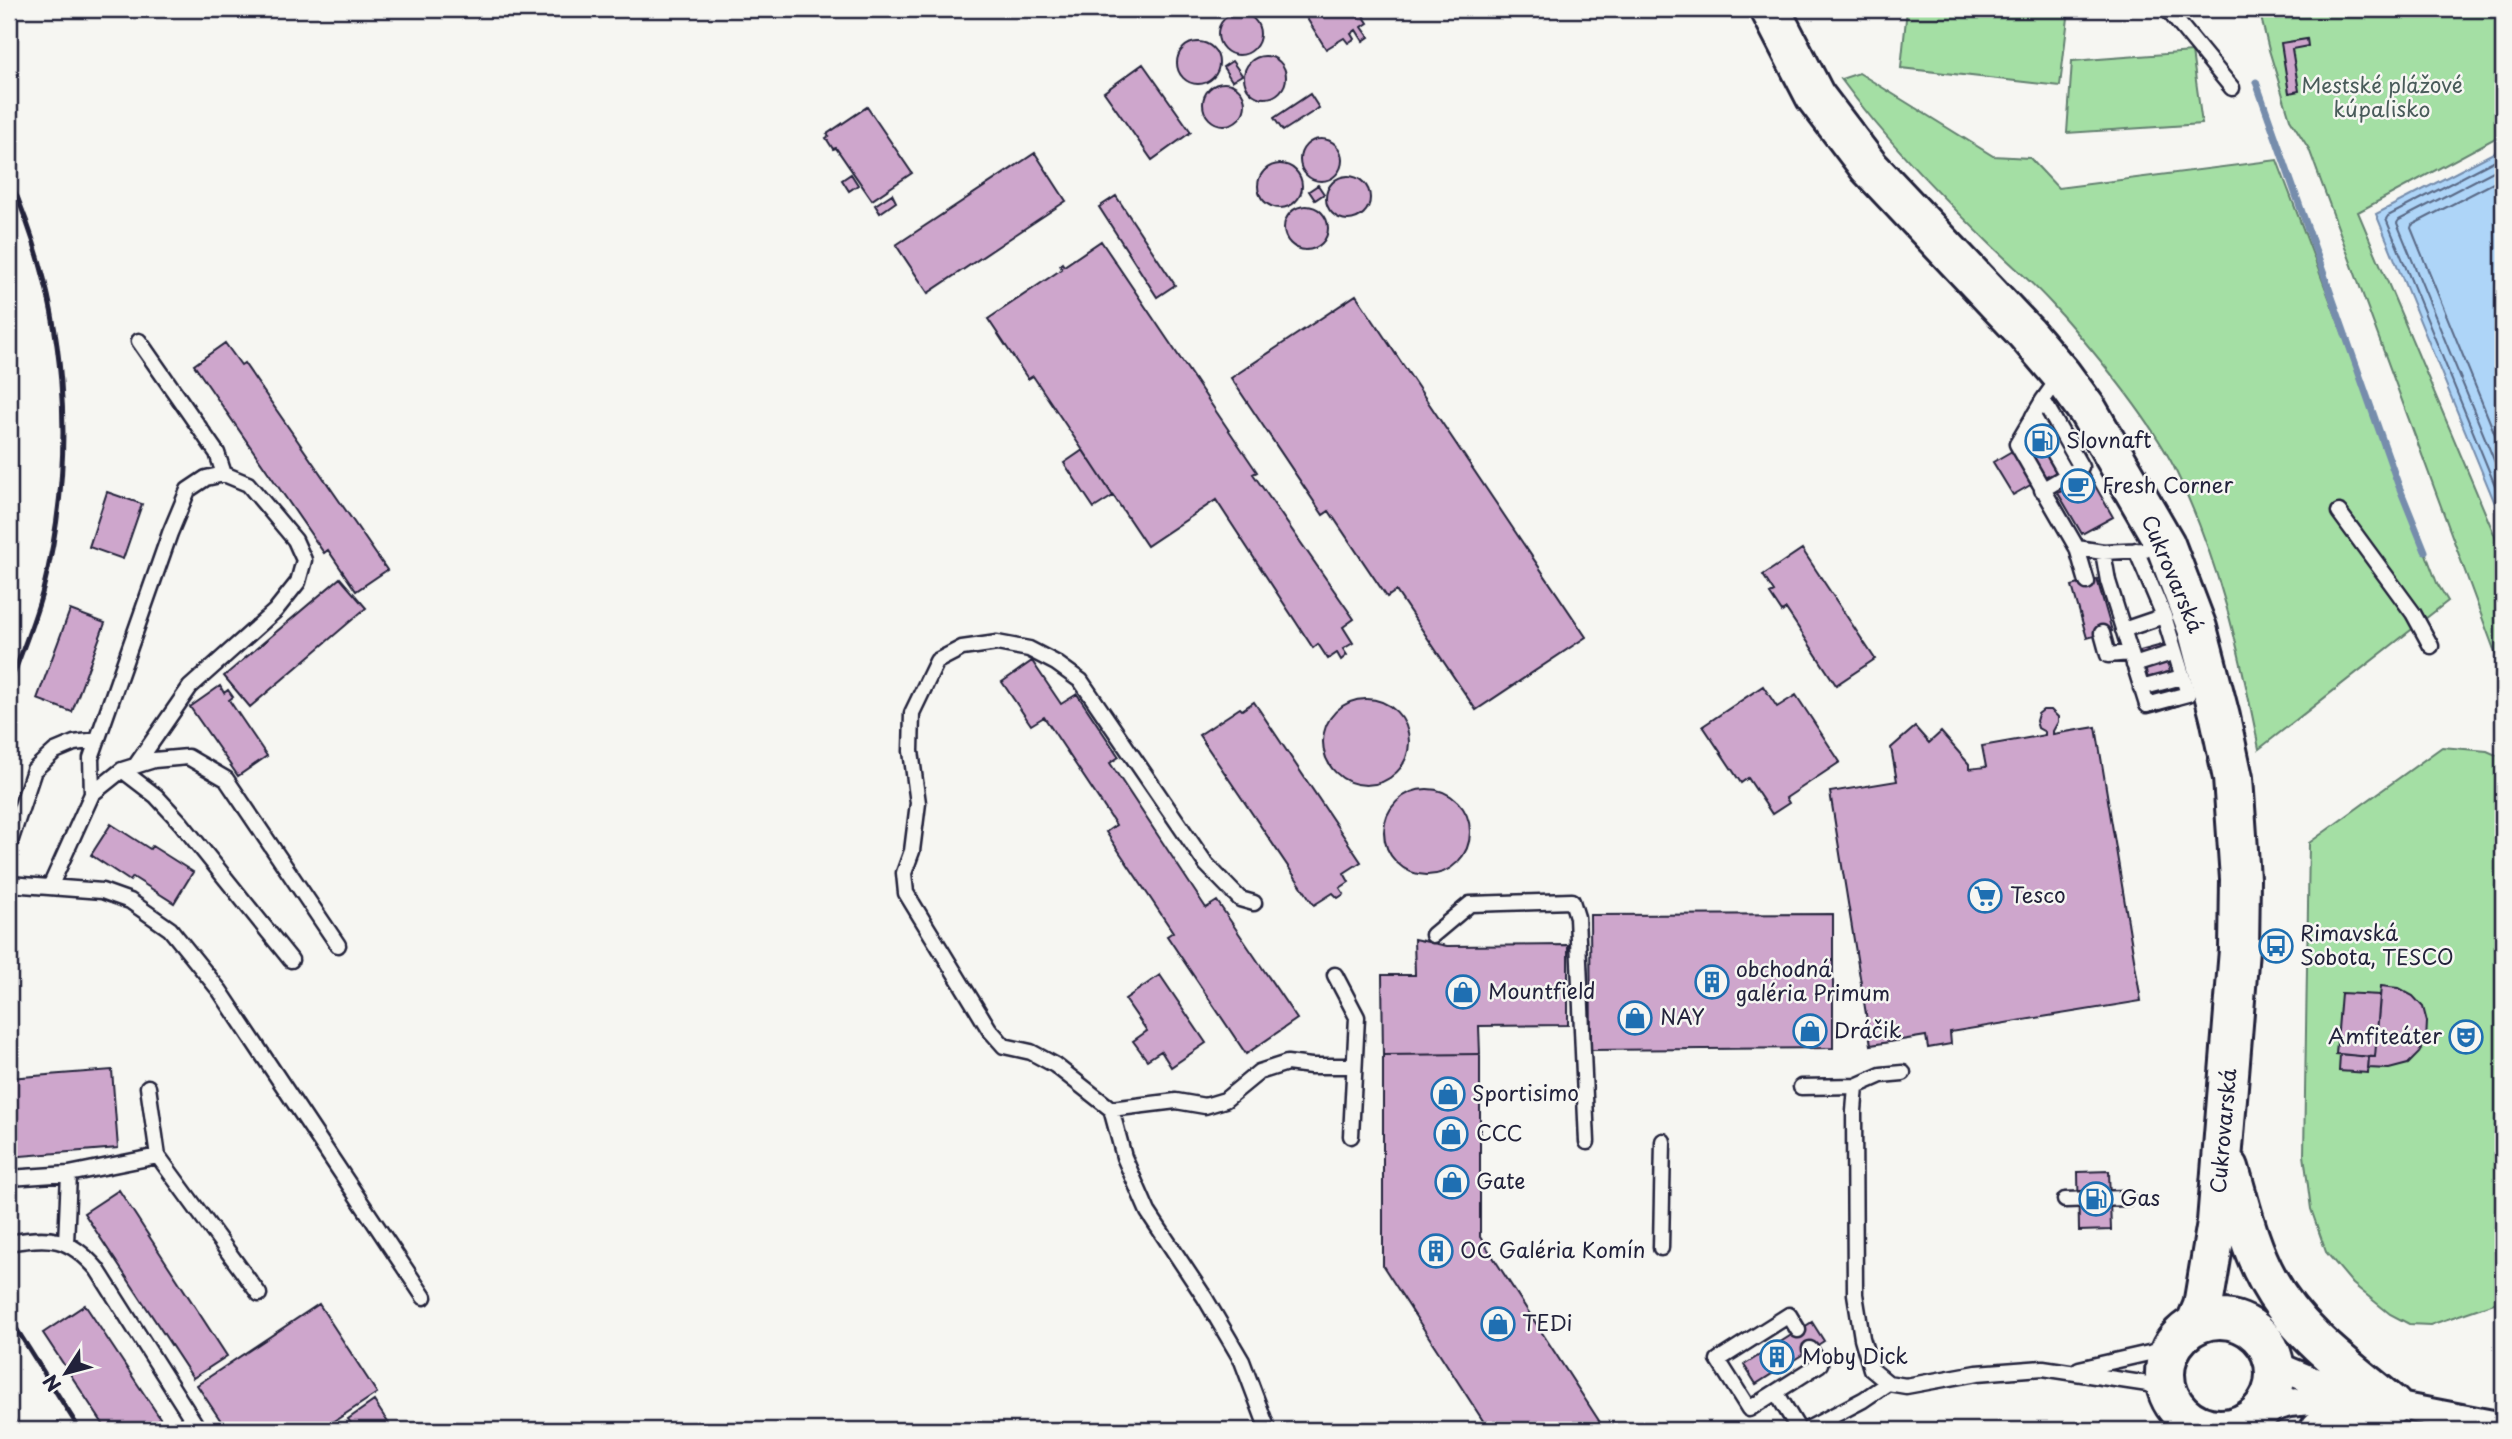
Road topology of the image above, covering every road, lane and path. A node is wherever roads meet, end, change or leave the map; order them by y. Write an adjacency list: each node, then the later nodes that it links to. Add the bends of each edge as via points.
1 (1770, 9): 5 (main road, Cukrovarská, via 1815,96)
2 (2168, 9): 3 (lane)
3 (2232, 88)
4 (139, 341): 7 (lane, via 218,453)
5 (2052, 387): 6 (lane); 8 (lane, via 2081,467); 11 (main road, Cukrovarská, via 2088,411)
6 (2033, 416): 8 (lane); 9 (lane, via 2017,444)
7 (225, 474): 23 (lane, via 206,478 188,491); 24 (lane, via 248,484 295,540 304,560 298,582 275,611 190,687)
8 (2067, 475): 9 (lane)
9 (2042, 490): 12 (lane)
10 (2339, 512): 18 (lane, via 2413,613)
11 (2150, 547): 13 (lane); 15 (lane); 43 (main road, Cukrovarská, via 2197,628 2233,778 2239,950)
12 (2077, 548): 13 (lane); 14 (lane)
13 (2103, 552): 16 (lane)
14 (2087, 582)
15 (2164, 616): 16 (lane); 19 (lane)
16 (2123, 630): 20 (lane)
17 (2102, 634): 20 (lane, via 2108,655)
18 (2431, 646)
19 (2175, 652): 20 (lane); 21 (lane)
20 (2132, 659): 22 (lane)
21 (2182, 677): 22 (lane); 22 (lane, via 2188,694 2147,705)
22 (2141, 688)
23 (97, 740): 25 (lane, via 91,758); 26 (lane, via 55,751 34,770)
24 (129, 768): 25 (lane); 31 (lane, via 188,757 226,779); 32 (lane, via 181,823)
25 (92, 794): 28 (lane)
26 (9, 845)
27 (9, 884): 28 (lane)
28 (50, 887): 54 (lane, via 102,891 130,901 170,929 220,991)
29 (1254, 903): 39 (lane, via 1240,899 1206,864 1081,681 1029,649 997,643 962,648 937,661 912,713 911,751 918,803 912,851 904,873 906,893 1004,1046 1031,1052 1055,1065)
30 (1433, 935): 42 (lane, via 1470,904 1572,901 1577,917)
31 (338, 945)
32 (291, 960)
33 (1335, 975): 34 (lane, via 1357,1017)
34 (1354, 1066): 39 (lane, via 1287,1063 1259,1072 1224,1100 1205,1106 1176,1101); 40 (lane)
35 (1903, 1073): 36 (lane, via 1881,1075)
36 (1856, 1086): 38 (lane); 61 (lane, via 1855,1294 1871,1369)
37 (148, 1087): 44 (lane)
38 (1801, 1087)
39 (1111, 1109): 69 (lane, via 1124,1157 1148,1212 1242,1361)
40 (1351, 1136)
41 (1663, 1141): 52 (lane)
42 (1587, 1142)
43 (2223, 1148): 49 (main road, Cukrovarská); 64 (main road, via 2267,1280 2303,1329)
44 (158, 1156): 45 (lane); 53 (lane)
45 (69, 1174): 46 (lane); 51 (lane)
46 (9, 1178)
47 (2127, 1198): 48 (lane)
48 (2065, 1200)
49 (2217, 1222): 55 (main road, Cukrovarská, via 2228,1286); 57 (main road, Cukrovarská, via 2203,1306)
50 (9, 1243): 51 (lane, via 36,1238)
51 (66, 1243): 68 (lane, via 83,1252 97,1269)
52 (1661, 1248)
53 (259, 1294)
54 (424, 1297)
55 (2244, 1324): 57 (main road, via 2211,1320); 59 (main road, Cukrovarská, via 2269,1348)
56 (1798, 1330): 62 (lane, via 1789,1315 1718,1360 1749,1409)
57 (2183, 1336): 60 (lane); 65 (main road, Cukrovarská, via 2166,1363 2165,1378)
58 (1810, 1349): 62 (lane, via 1820,1364)
59 (2275, 1366): 63 (street); 66 (main road, via 2270,1398)
60 (2070, 1371): 61 (lane, via 2043,1368 1977,1373 1906,1386); 65 (lane, via 2148,1384)
61 (1888, 1382): 71 (lane)
62 (1776, 1392): 70 (lane)
63 (2353, 1397): 64 (street); 66 (street, via 2288,1403)
64 (2392, 1405): 67 (street); 72 (main road)
65 (2175, 1410): 66 (main road, via 2212,1429)
66 (2242, 1423)
67 (2503, 1426)
68 (200, 1430)
69 (1268, 1430)
70 (1799, 1430)
71 (1806, 1430)
72 (2320, 1430)

